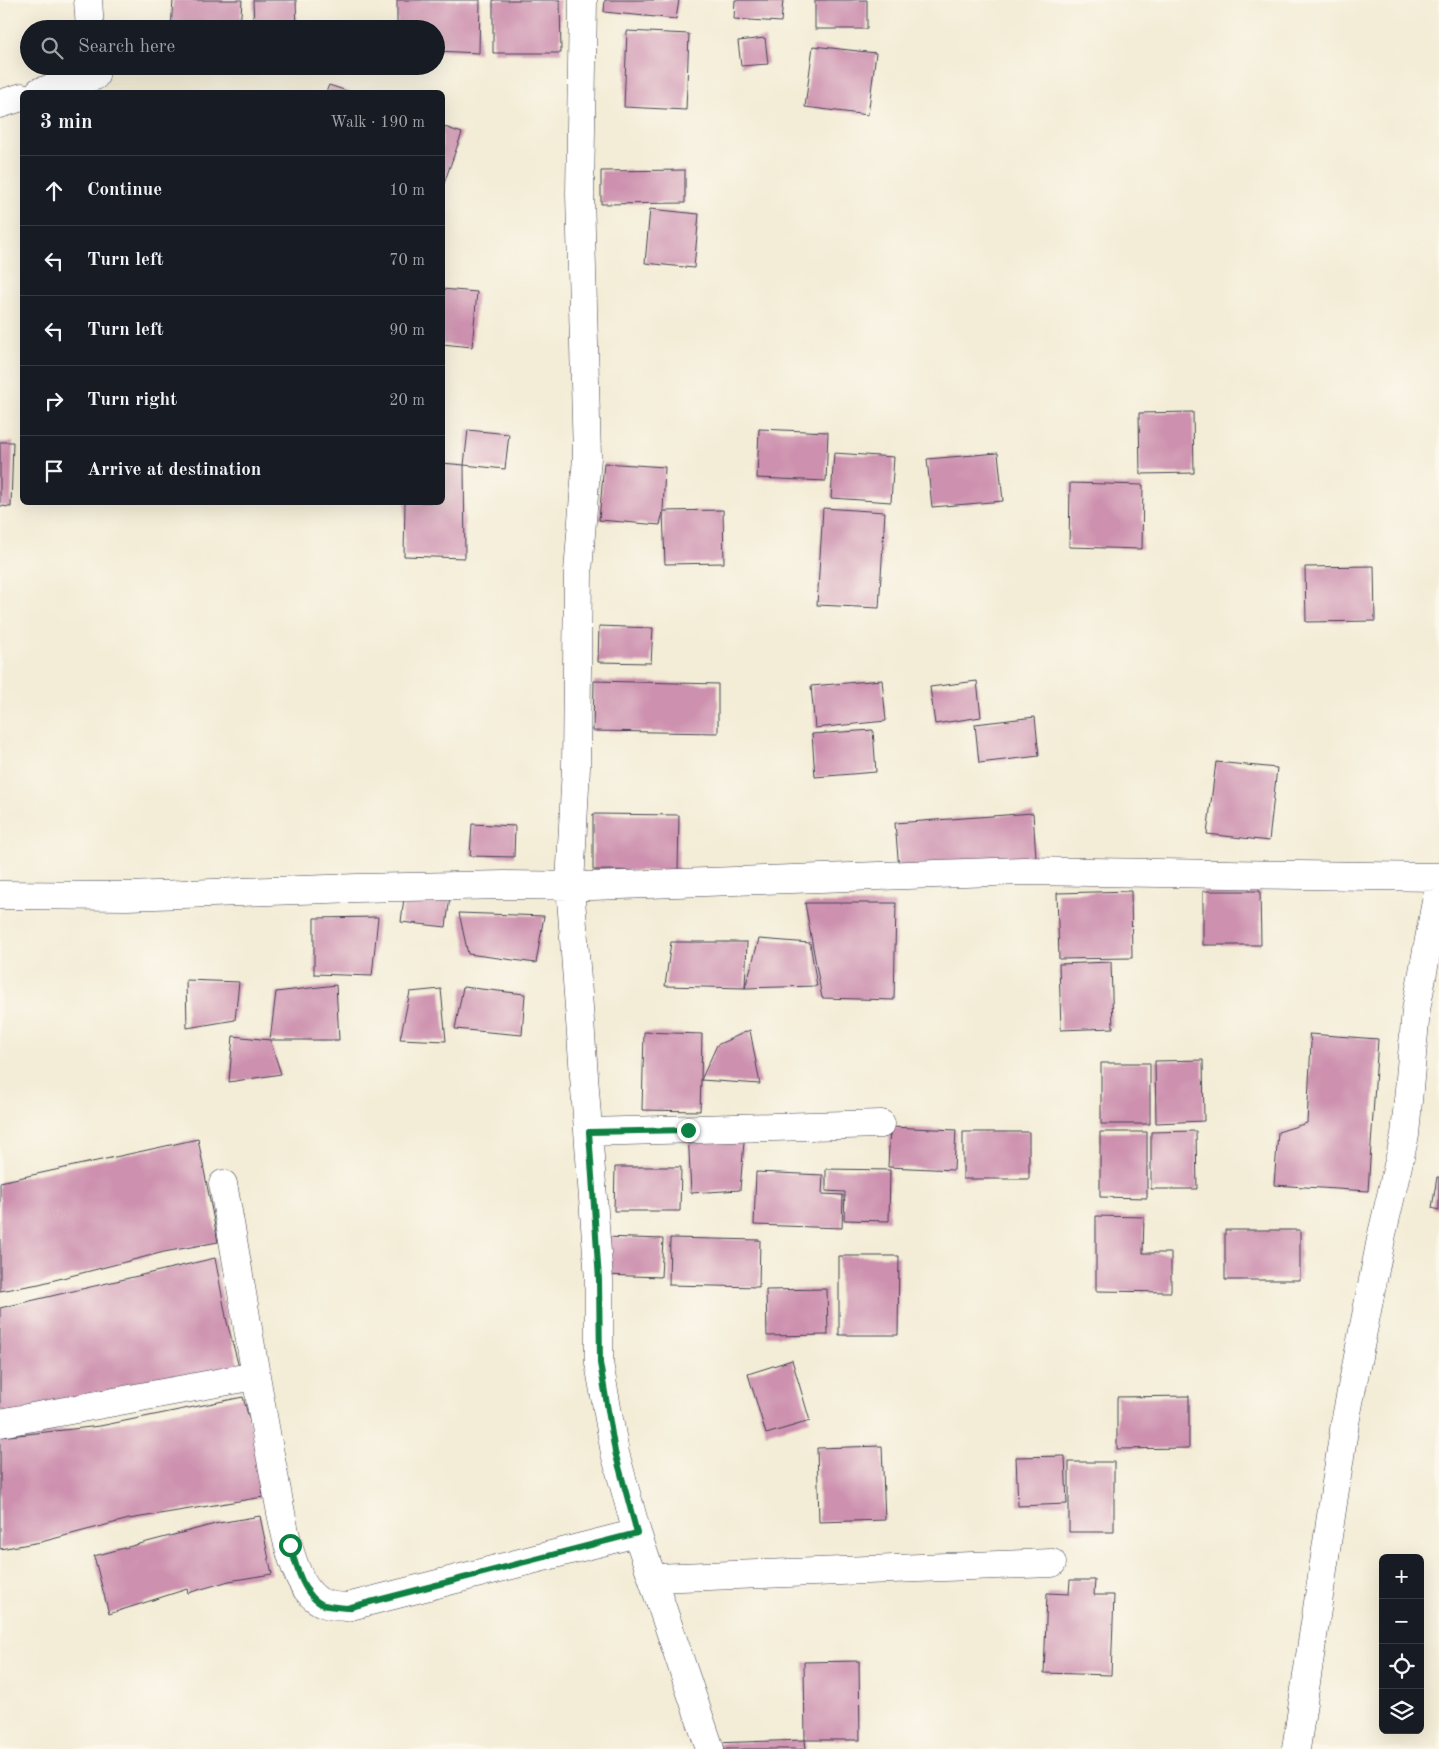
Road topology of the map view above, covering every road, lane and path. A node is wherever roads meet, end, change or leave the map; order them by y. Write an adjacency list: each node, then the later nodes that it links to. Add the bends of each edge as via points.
1 (88, 0): 3 (street)
2 (583, 0): 9 (street, via 580,194 587,457 578,572)
3 (89, 20)
4 (95, 78): 5 (street)
5 (47, 90)
6 (20, 98): 7 (street)
7 (0, 104)
8 (1439, 877): 9 (street, via 1023,871)
9 (570, 885): 11 (street, via 127,896); 13 (street)
10 (1439, 885): 21 (street, via 1416,1010 1405,1135 1345,1423)
11 (0, 895)
12 (881, 1124): 13 (street)
13 (589, 1132): 17 (street, via 599,1280 600,1363 615,1452)
14 (223, 1184): 15 (street)
15 (255, 1376): 16 (street); 17 (street, via 283,1519 298,1574 322,1605 347,1608)
16 (0, 1424)
17 (637, 1533): 19 (street)
18 (1052, 1563): 19 (street)
19 (654, 1578): 20 (street, via 688,1690)
20 (710, 1749)
21 (1296, 1749)

